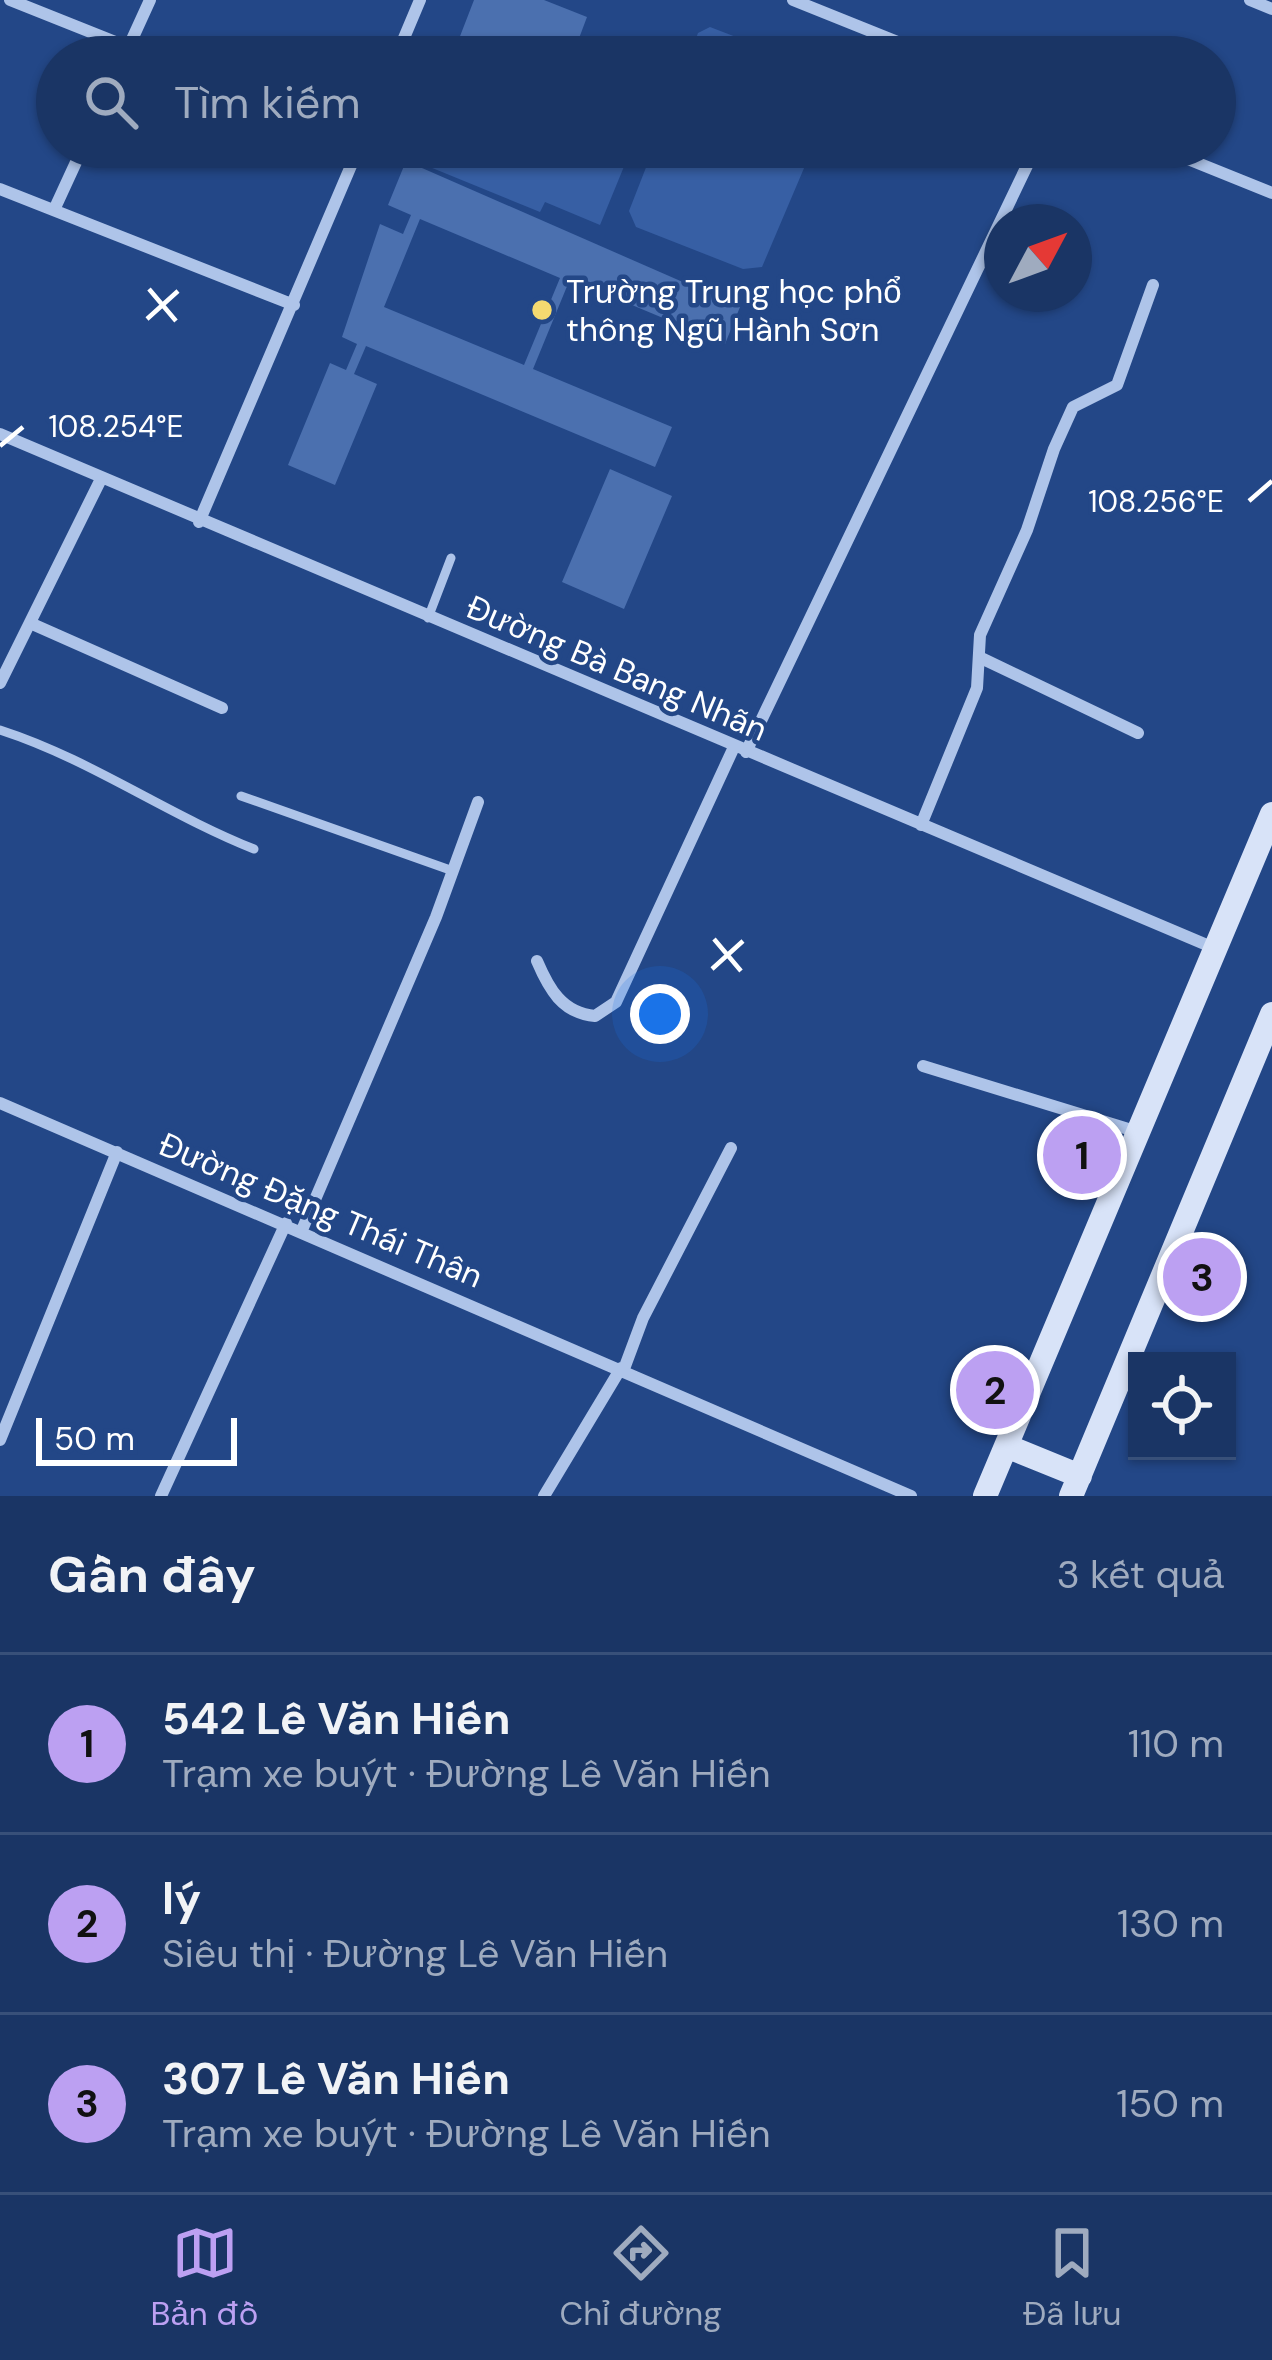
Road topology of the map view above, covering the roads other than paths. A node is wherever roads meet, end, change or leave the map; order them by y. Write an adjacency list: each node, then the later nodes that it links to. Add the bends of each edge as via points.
1 (10, 0): 7 (street)
2 (150, 0): 8 (street)
3 (420, 0): 9 (street)
4 (793, 0): 10 (street)
5 (1250, 0): 6 (street)
6 (1272, 9)
7 (90, 36)
8 (133, 36)
9 (405, 36)
10 (882, 36)
11 (73, 168): 17 (street)
12 (350, 168): 19 (street)
13 (1026, 168): 31 (street)
14 (1210, 168): 16 (street)
15 (0, 189): 17 (street)
16 (1272, 193)
17 (54, 210): 19 (street)
18 (1153, 285): 26 (street, via 1117,385 1073,407 980,635)
19 (294, 305): 22 (street)
20 (0, 434): 21 (street, Đường Bà Bang Nhãn)
21 (100, 481): 22 (street, Đường Bà Bang Nhãn); 25 (street)
22 (199, 522): 24 (street, Đường Bà Bang Nhãn)
23 (451, 558): 24 (lane)
24 (428, 618): 31 (street, Đường Bà Bang Nhãn)
25 (29, 622): 27 (street); 28 (street)
26 (979, 657): 30 (street); 35 (street, via 977,688)
27 (0, 683)
28 (222, 708)
29 (0, 730): 36 (lane, via 72,755)
30 (1138, 733)
31 (740, 749): 35 (street, Đường Bà Bang Nhãn); 39 (street, via 616,1002 596,1016 575,1010 550,992)
32 (241, 796): 37 (lane)
33 (478, 802): 37 (street)
34 (1272, 814): 38 (main road)
35 (921, 825): 38 (street, Đường Bà Bang Nhãn)
36 (254, 849)
37 (453, 871): 47 (street)
38 (1214, 948): 43 (main road)
39 (537, 962)
40 (1272, 1014): 51 (main road)
41 (923, 1066): 43 (street)
42 (0, 1103): 45 (street, Đường Đặng Thái Thân)
43 (1138, 1132): 50 (main road)
44 (730, 1148): 48 (street)
45 (117, 1152): 46 (street, Đường Đặng Thái Thân); 49 (street)
46 (286, 1222): 47 (street, Đường Đặng Thái Thân); 52 (street)
47 (302, 1230): 48 (street, Đường Đặng Thái Thân)
48 (622, 1369): 53 (street); 54 (street, Đường Đặng Thái Thân)
49 (0, 1440)
50 (1006, 1446): 51 (main road); 55 (main road)
51 (1076, 1486)
52 (161, 1496)
53 (544, 1496)
54 (911, 1496)
55 (985, 1496)

